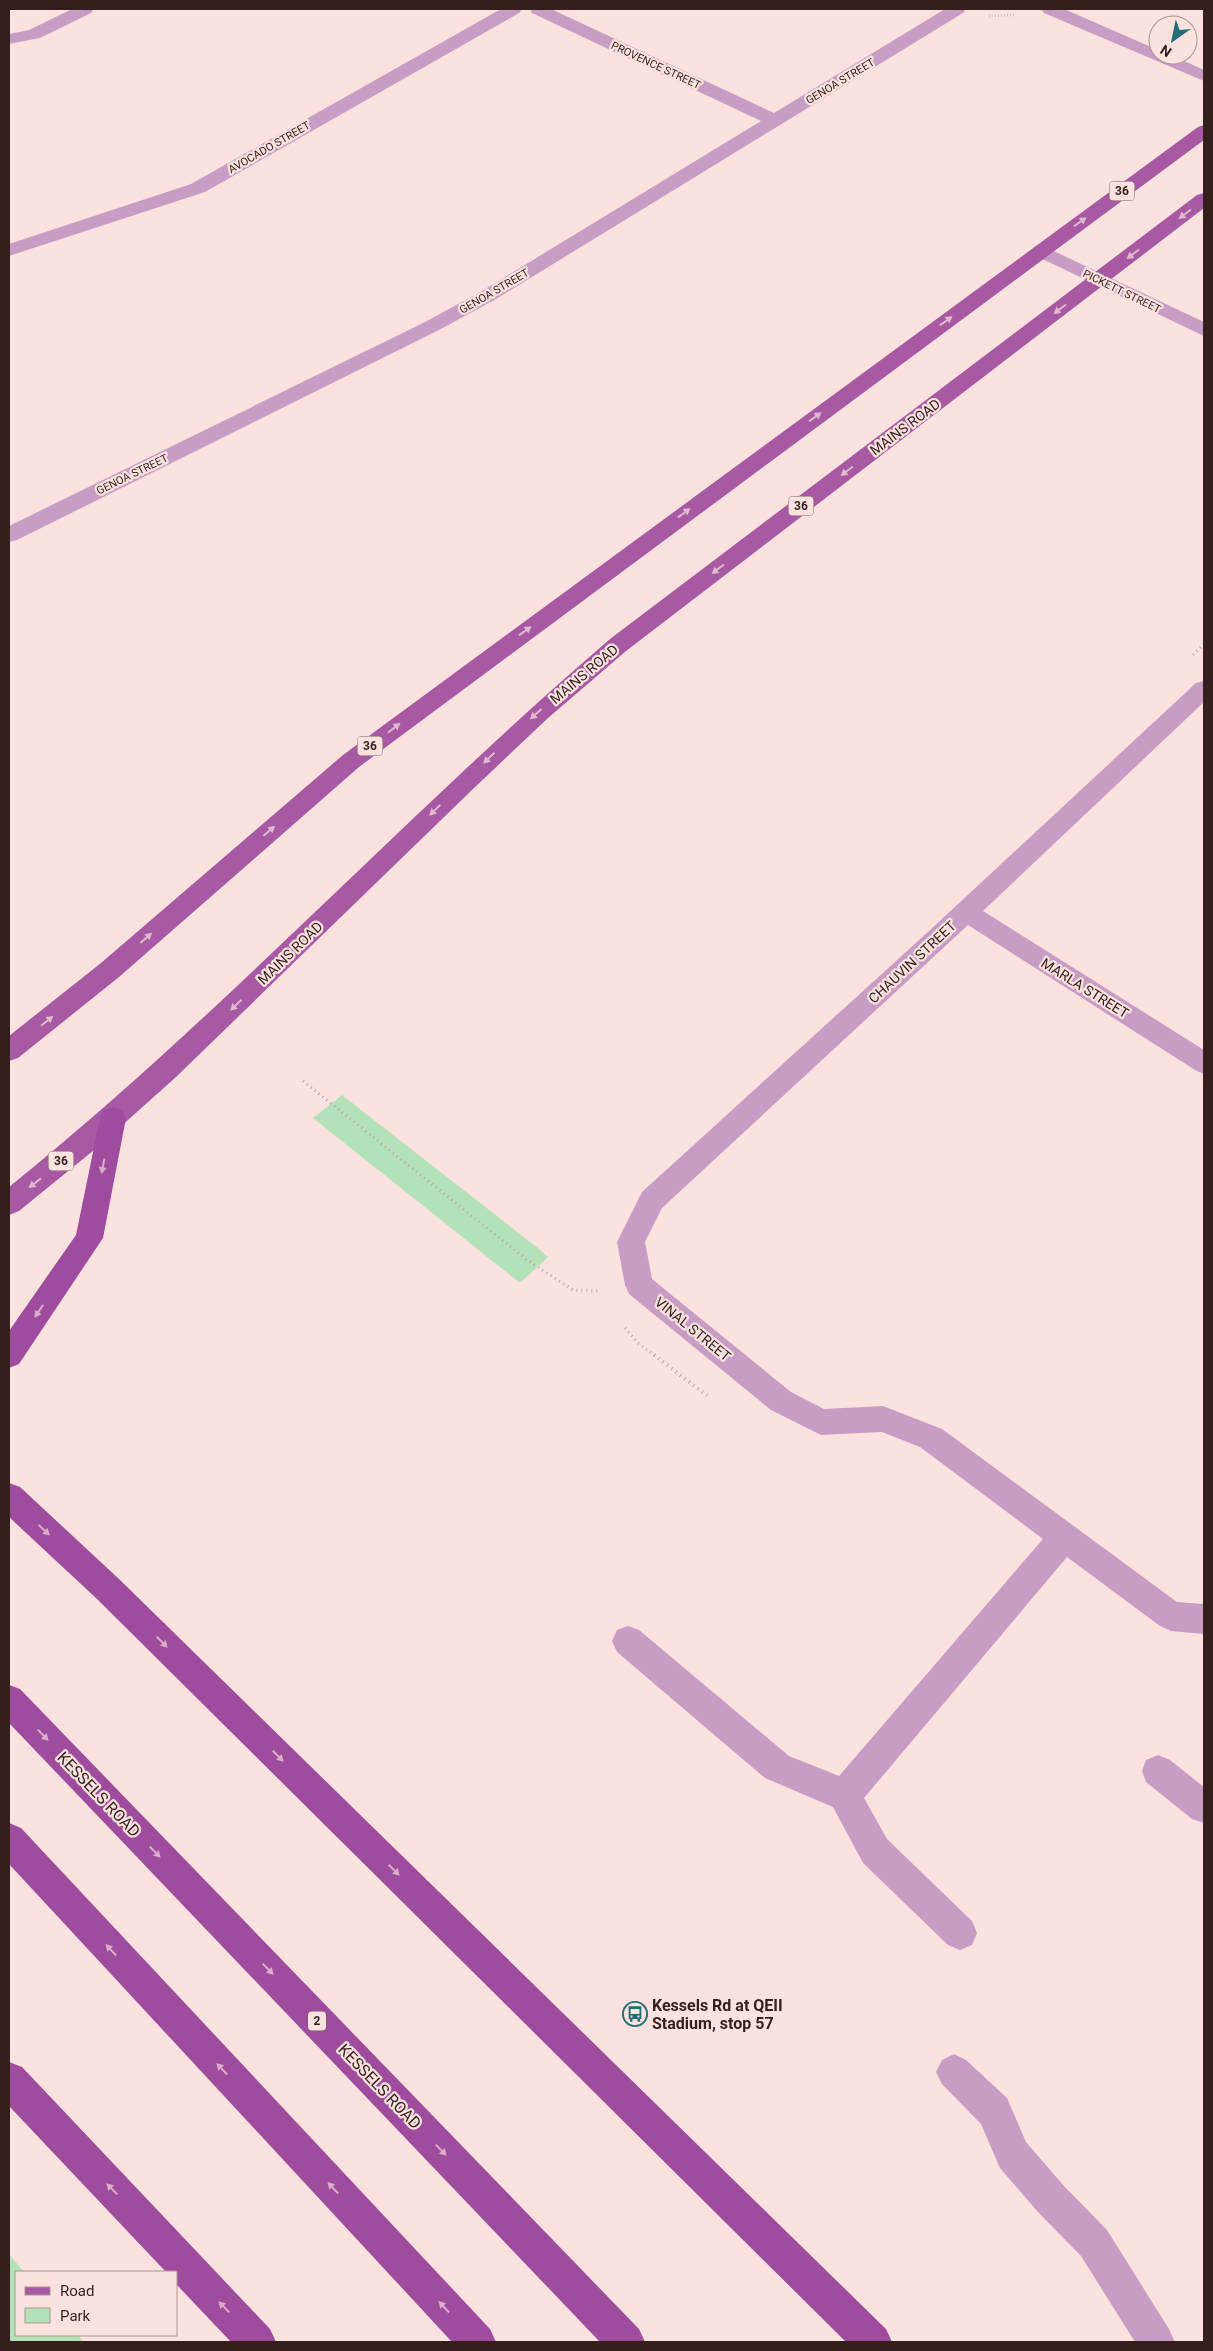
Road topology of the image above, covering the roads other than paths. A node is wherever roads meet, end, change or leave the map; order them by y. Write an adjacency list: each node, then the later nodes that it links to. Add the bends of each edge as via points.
1 (85, 9): 6 (street, via 34,34)
2 (513, 9): 11 (street, AVOCADO STREET, via 198,188)
3 (538, 9): 8 (street, PROVENCE STREET)
4 (958, 9): 8 (street, GENOA STREET)
5 (1050, 9): 7 (street)
6 (9, 39)
7 (1204, 76)
8 (774, 120): 15 (street, GENOA STREET, via 448,317)
9 (1204, 131): 12 (main road, 36, one-way to 9)
10 (1204, 199): 13 (main road, MAINS ROAD / 36, one-way to 13)
11 (9, 250)
12 (1040, 251): 13 (street, PICKETT STREET); 18 (main road, 36, one-way to 12, via 110,970 351,760)
13 (1099, 279): 14 (street, PICKETT STREET); 20 (main road, MAINS ROAD / 36, one-way to 20, via 564,689 508,739 217,1023)
14 (1204, 330)
15 (9, 535)
16 (1204, 688): 17 (street, CHAUVIN STREET)
17 (966, 912): 19 (street, MARLA STREET); 22 (street, CHAUVIN STREET, via 652,1200)
18 (9, 1051)
19 (1204, 1063)
20 (113, 1118): 21 (main road, MAINS ROAD / 36, one-way to 21); 23 (highway, one-way to 23, via 89,1238)
21 (9, 1203)
22 (630, 1242): 25 (street, VINAL STREET, via 639,1285 781,1401 821,1422 883,1419 932,1438)
23 (9, 1355)
24 (9, 1496): 39 (highway, one-way to 39, via 108,1588)
25 (1064, 1537): 26 (street, VINAL STREET, via 1171,1616); 30 (street)
26 (1204, 1619)
27 (628, 1642): 30 (street, via 777,1767)
28 (9, 1700): 38 (highway, KESSELS ROAD / 2, one-way to 38)
29 (1158, 1771): 31 (street)
30 (845, 1795): 33 (street, via 875,1851)
31 (1204, 1807)
32 (9, 1840): 37 (highway, one-way to 32)
33 (960, 1934)
34 (954, 2072): 40 (street, via 994,2111 1013,2155 1094,2243)
35 (9, 2080): 36 (highway, one-way to 35)
36 (257, 2342)
37 (477, 2342)
38 (626, 2342)
39 (873, 2342)
40 (1156, 2342)

